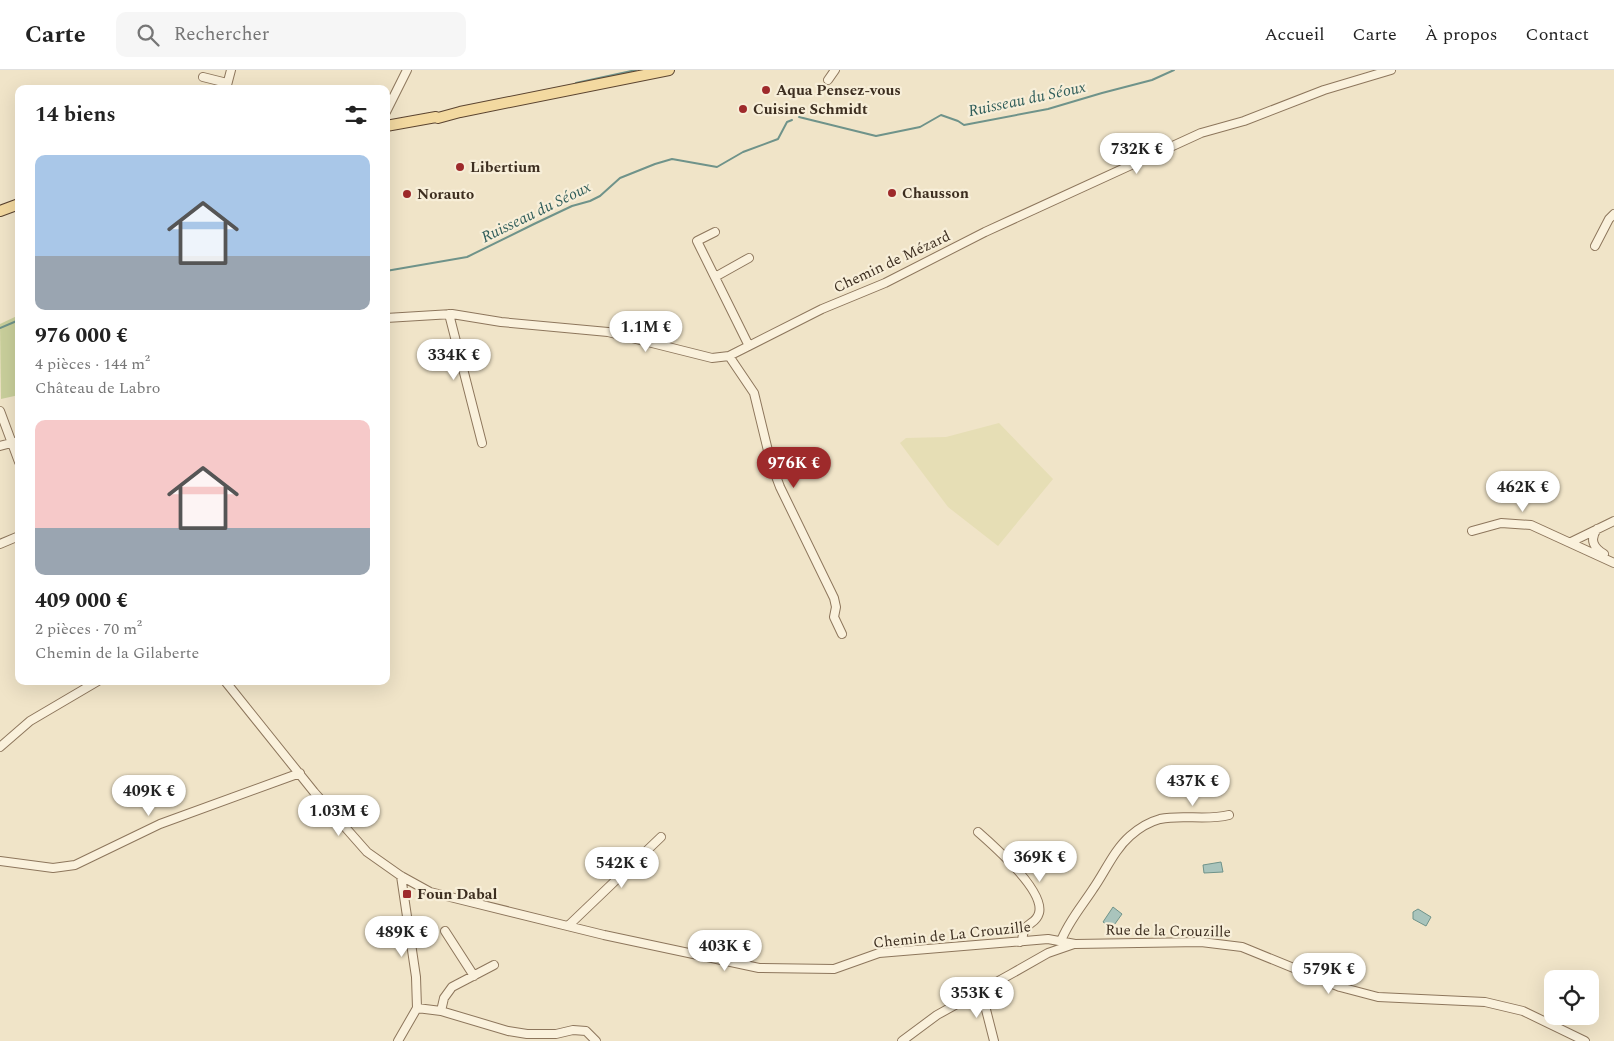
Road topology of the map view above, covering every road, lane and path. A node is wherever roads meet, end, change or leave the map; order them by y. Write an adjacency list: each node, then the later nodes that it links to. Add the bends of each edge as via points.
1 (231, 70): 7 (street)
2 (407, 70): 8 (street)
3 (669, 70): 9 (main road)
4 (1391, 70): 21 (street, Chemin de Mézard, via 1202,133 985,232)
5 (204, 77): 6 (street)
6 (224, 85)
7 (227, 85)
8 (390, 104)
9 (413, 121): 10 (main road); 11 (street)
10 (390, 125)
11 (390, 129)
12 (15, 205): 13 (main road)
13 (0, 211)
14 (1614, 214): 16 (street)
15 (715, 232): 18 (street, via 697,242)
16 (1595, 246)
17 (749, 258): 18 (street)
18 (715, 277): 21 (street)
19 (449, 314): 20 (street, Chemin de Mézard); 22 (street, Chemin de Mézard, via 608,332 712,358); 26 (street)
20 (390, 318)
21 (749, 346): 22 (street, Chemin de Mézard)
22 (729, 356): 35 (street, via 754,393 771,463 834,598 834,617)
23 (0, 411): 24 (street)
24 (15, 440)
25 (15, 442): 27 (street)
26 (482, 443)
27 (0, 446)
28 (1614, 521): 29 (street)
29 (1597, 529): 32 (street); 34 (street, via 1593,543 1597,550)
30 (1472, 531): 32 (street, via 1501,523 1532,525)
31 (15, 538): 33 (street)
32 (1571, 542): 34 (street)
33 (0, 544)
34 (1614, 562)
35 (842, 634)
36 (91, 685): 38 (street, via 30,722)
37 (228, 685): 39 (street, Chemin de La Crouzille)
38 (0, 747)
39 (300, 773): 43 (street, via 160,824 75,865 53,868); 44 (street, Chemin de La Crouzille, via 367,852)
40 (1229, 815): 47 (street, via 1207,819 1173,817 1136,831 1122,844 1068,926)
41 (978, 832): 48 (street, via 1014,865 1038,899 1040,912 1023,931)
42 (661, 837): 45 (street)
43 (0, 861)
44 (401, 876): 45 (street, Chemin de La Crouzille, via 430,892); 53 (street, via 416,977)
45 (568, 926): 48 (street, Chemin de La Crouzille, via 759,968 834,969 879,953)
46 (445, 931): 51 (street)
47 (1063, 941): 48 (street, Chemin de La Crouzille); 49 (street, Rue de la Crouzille)
48 (1020, 942)
49 (1075, 944): 52 (street, via 1048,953); 60 (street, Rue de la Crouzille, via 1202,942 1242,947 1340,988 1378,996 1485,1002 1523,1011)
50 (494, 965): 51 (street)
51 (474, 976): 54 (street, via 452,987 444,998)
52 (981, 990): 58 (street); 59 (street)
53 (417, 1008): 54 (street); 56 (street)
54 (441, 1011): 55 (street)
55 (527, 1037): 57 (street, via 573,1030 586,1031)
56 (398, 1041)
57 (596, 1041)
58 (902, 1041)
59 (994, 1041)
60 (1585, 1041)

